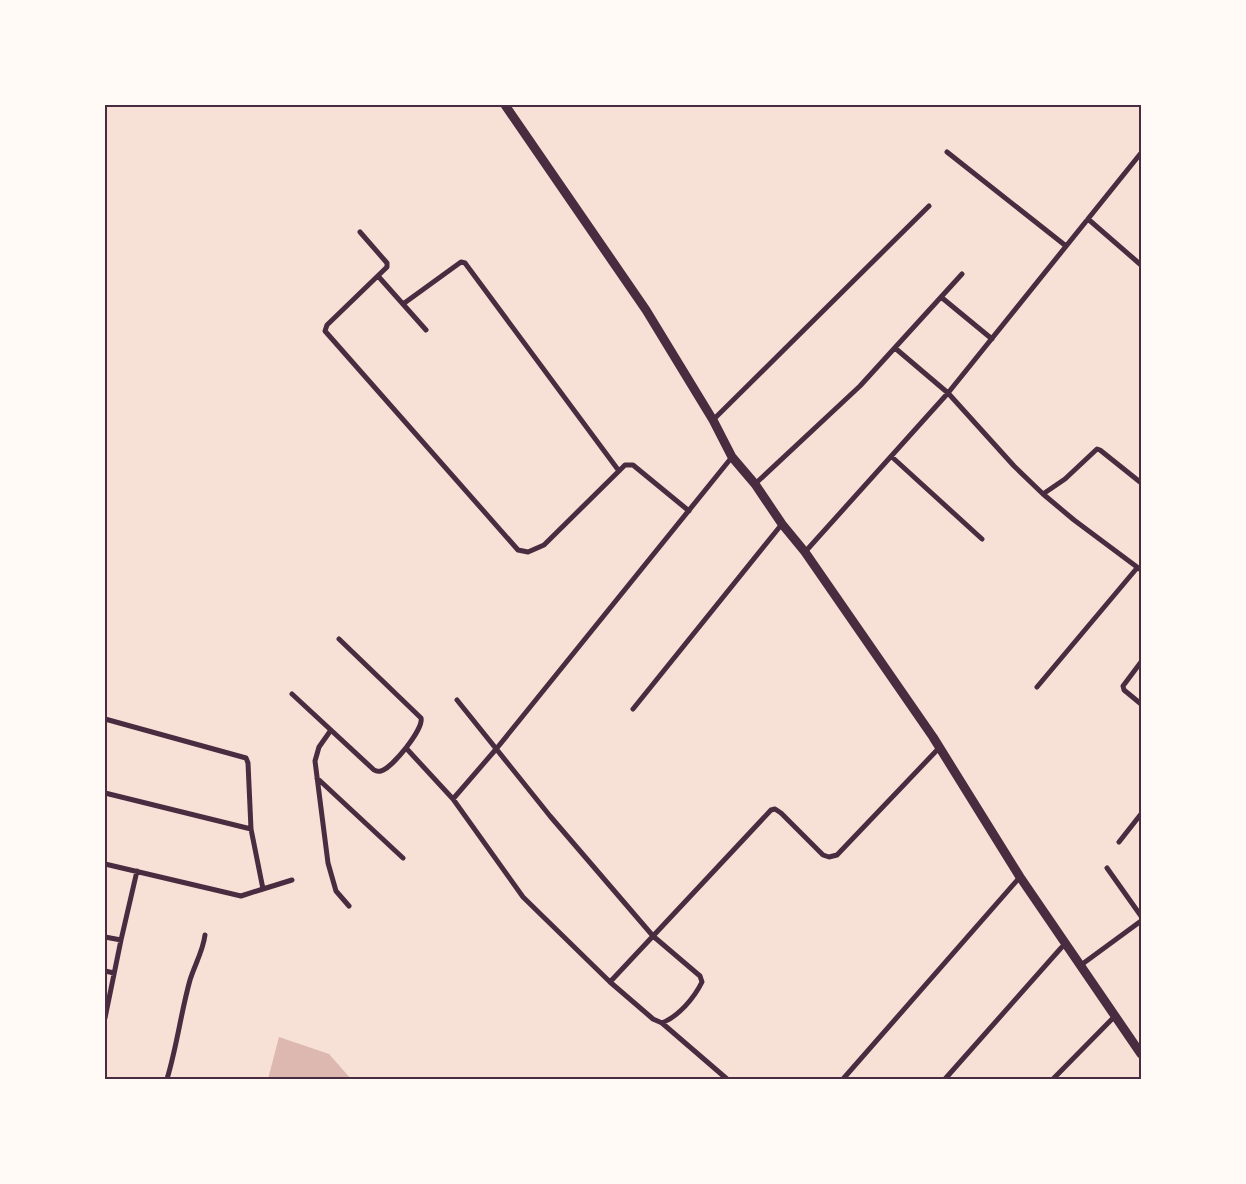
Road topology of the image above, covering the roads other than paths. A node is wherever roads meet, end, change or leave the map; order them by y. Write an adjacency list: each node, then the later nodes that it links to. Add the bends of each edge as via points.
1 (505, 105): 17 (main road, via 646,310)
2 (947, 152): 7 (street)
3 (1141, 153): 5 (street)
4 (929, 206): 17 (street)
5 (1088, 219): 7 (street); 8 (street)
6 (360, 232): 10 (street, via 387,263)
7 (1066, 246): 14 (street)
8 (1141, 266)
9 (962, 274): 11 (street)
10 (378, 276): 12 (street); 20 (street, via 327,325 325,331 518,550 528,552 544,545)
11 (941, 297): 14 (street); 15 (street)
12 (403, 304): 13 (street); 20 (street, via 461,262 465,263)
13 (426, 330)
14 (992, 339): 16 (street)
15 (894, 348): 16 (street); 22 (street, via 860,386)
16 (948, 393): 18 (street); 23 (street)
17 (713, 420): 19 (main road)
18 (892, 457): 26 (street); 27 (street)
19 (732, 458): 22 (main road); 24 (street)
20 (619, 471): 24 (street, via 626,465 633,465)
21 (1140, 482): 23 (street, via 1097,449)
22 (755, 484): 25 (main road)
23 (1043, 494): 28 (street)
24 (689, 511): 39 (street)
25 (782, 524): 27 (main road); 35 (street)
26 (982, 538)
27 (805, 552): 40 (main road)
28 (1139, 569): 31 (street)
29 (339, 639): 38 (street, via 421,718 422,724)
30 (1141, 662): 34 (street, via 1123,686)
31 (1037, 687)
32 (292, 694): 37 (street)
33 (457, 700): 39 (street)
34 (1141, 704)
35 (633, 709)
36 (105, 719): 47 (street, via 246,758)
37 (331, 730): 38 (street, via 378,772); 41 (street, via 319,747 315,761)
38 (406, 748): 43 (street)
39 (497, 748): 43 (street); 61 (street, via 550,816)
40 (940, 748): 53 (main road); 61 (street, via 837,855 823,855 781,813 771,810)
41 (317, 778): 49 (street); 56 (street, via 328,863 336,892)
42 (105, 793): 47 (street)
43 (453, 799): 67 (street, via 523,897)
44 (1141, 814): 45 (street)
45 (1136, 820): 46 (street); 48 (street)
46 (1141, 825)
47 (251, 829): 55 (street)
48 (1119, 842)
49 (403, 858)
50 (105, 864): 52 (street)
51 (1107, 868): 57 (street)
52 (137, 871): 55 (street, via 241,896); 62 (street)
53 (1020, 877): 63 (main road); 74 (street)
54 (292, 880): 55 (street)
55 (262, 889)
56 (349, 906)
57 (1141, 916)
58 (1141, 921): 64 (street)
59 (205, 935): 72 (street, via 204,947 190,981)
60 (105, 936): 62 (street)
61 (653, 936): 67 (street); 70 (street, via 700,976 702,982 671,1020)
62 (120, 940): 66 (street)
63 (1066, 943): 64 (main road); 75 (street)
64 (1081, 965): 68 (main road)
65 (105, 971): 66 (street)
66 (114, 973): 69 (street)
67 (610, 982): 70 (street)
68 (1115, 1016): 71 (main road); 76 (street)
69 (105, 1018)
70 (662, 1023): 73 (street)
71 (1141, 1054)
72 (167, 1079)
73 (727, 1079)
74 (843, 1079)
75 (945, 1079)
76 (1053, 1079)

